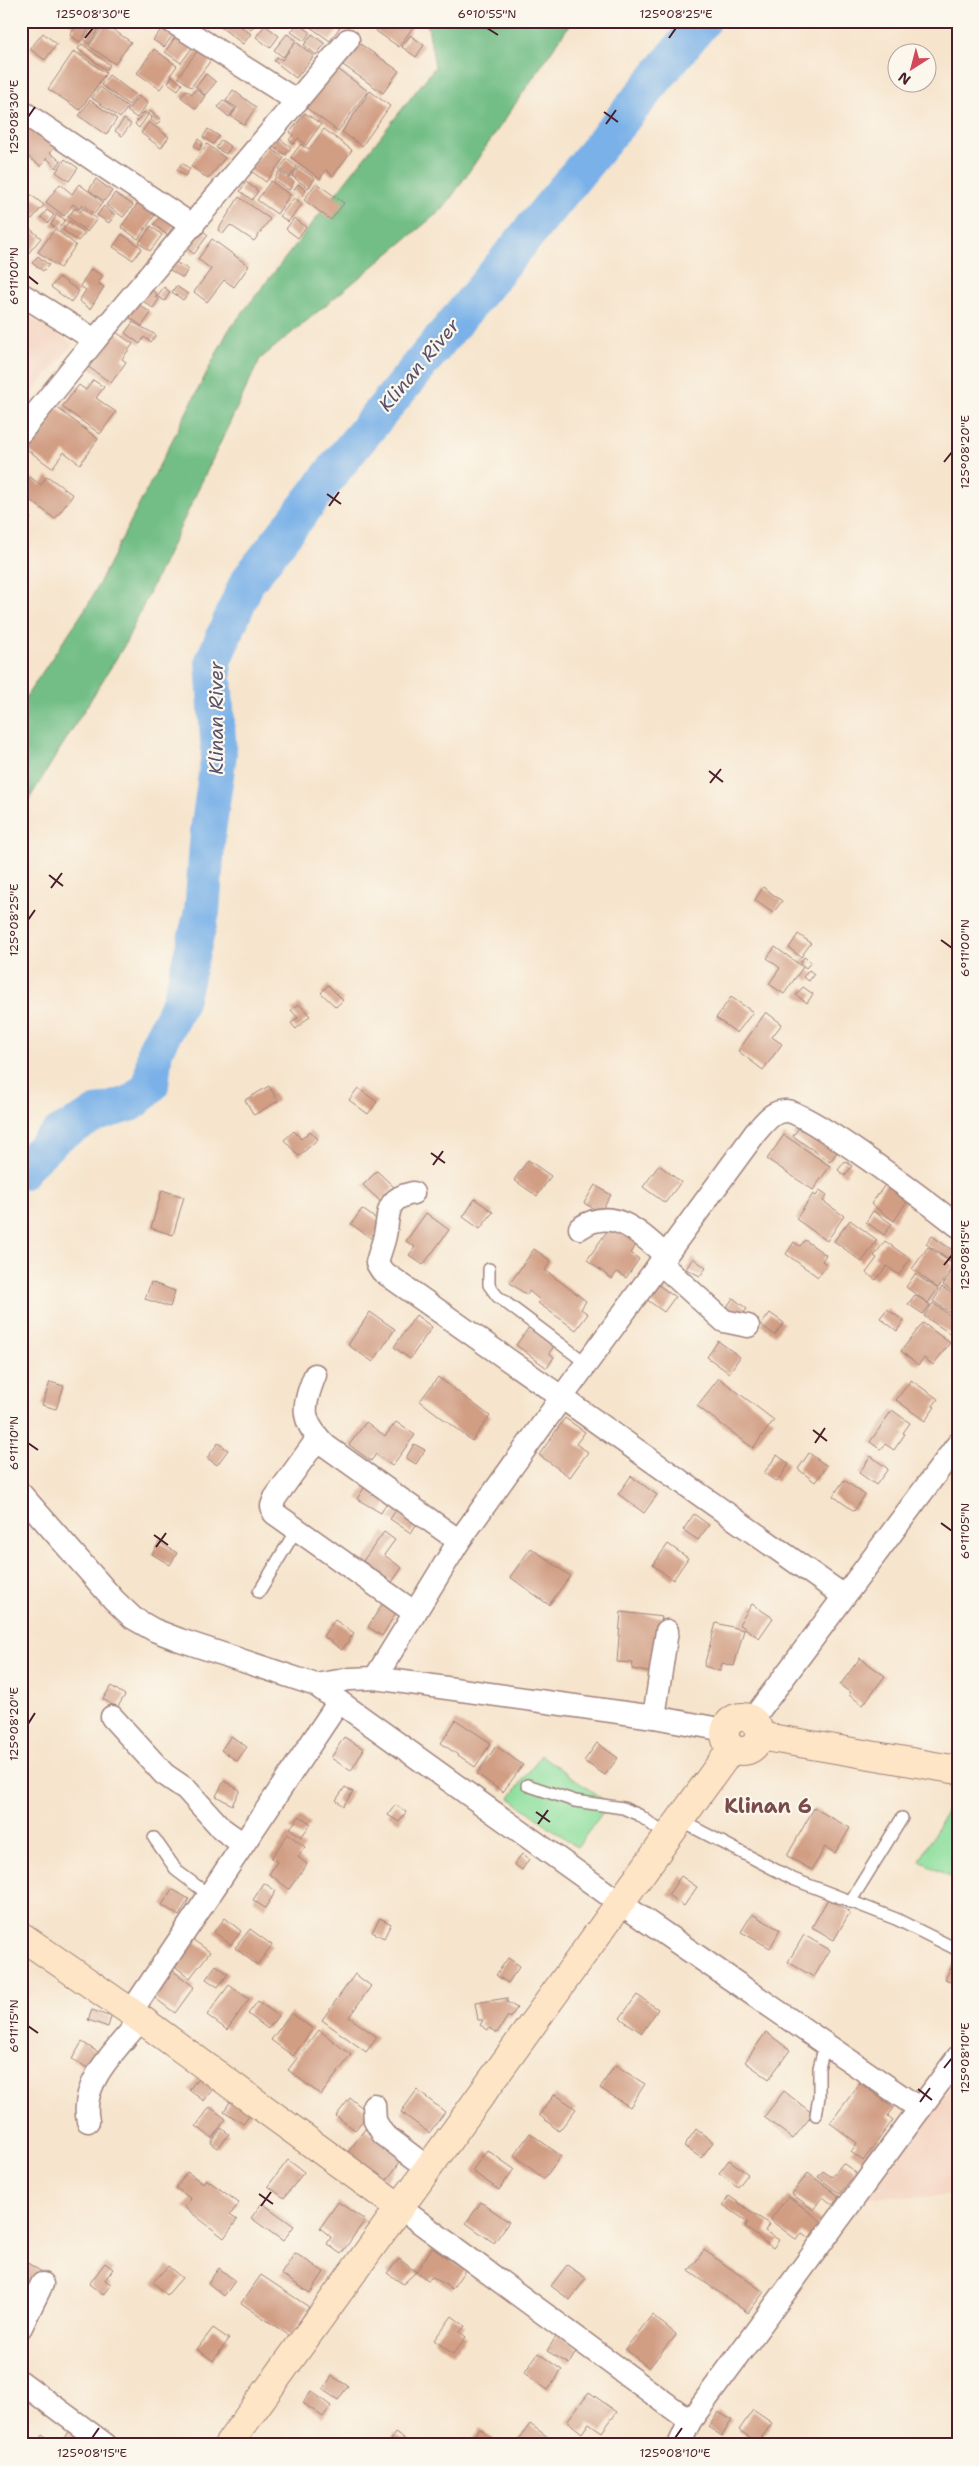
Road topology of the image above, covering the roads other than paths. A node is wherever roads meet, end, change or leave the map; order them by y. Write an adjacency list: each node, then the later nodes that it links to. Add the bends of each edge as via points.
1 (174, 22): 3 (street)
2 (348, 40): 3 (street)
3 (297, 101): 5 (street)
4 (21, 111): 5 (street)
5 (193, 226): 7 (street)
6 (21, 294): 7 (street)
7 (95, 340): 8 (street)
8 (21, 432)
9 (413, 1193): 17 (street, via 394,1201 387,1211 386,1234 377,1263 382,1271)
10 (958, 1226): 12 (street, via 796,1112 778,1111 756,1132)
11 (580, 1228): 12 (street, via 600,1218 616,1220 642,1237)
12 (662, 1259): 14 (street, via 724,1321); 15 (street)
13 (489, 1269): 15 (lane, via 490,1285 497,1296)
14 (748, 1326)
15 (586, 1363): 17 (street)
16 (316, 1375): 18 (street, via 305,1400 311,1431)
17 (562, 1396): 22 (street); 24 (street)
18 (318, 1438): 21 (street, via 272,1506 274,1513); 22 (street)
19 (958, 1444): 24 (street)
20 (21, 1494): 28 (street, via 133,1618 180,1640)
21 (296, 1530): 23 (lane); 25 (street)
22 (459, 1541): 25 (street)
23 (259, 1592)
24 (844, 1596): 32 (street)
25 (415, 1613): 27 (street)
26 (667, 1631): 31 (street)
27 (375, 1678): 28 (street); 31 (street)
28 (316, 1686): 29 (street)
29 (338, 1703): 39 (street); 41 (street)
30 (112, 1717): 39 (street, via 164,1774 186,1789 222,1829)
31 (654, 1717): 33 (street)
32 (756, 1728): 33 (street, via 757,1742 749,1750 737,1750); 34 (street)
33 (728, 1739): 37 (street)
34 (958, 1770)
35 (527, 1785): 37 (lane, via 575,1801 623,1808)
36 (902, 1818): 42 (lane)
37 (674, 1828): 41 (street); 42 (lane)
38 (154, 1838): 40 (lane, via 177,1871)
39 (243, 1844): 40 (street)
40 (209, 1895): 45 (street)
41 (620, 1902): 46 (street); 52 (street)
42 (850, 1902): 44 (lane, via 896,1918)
43 (21, 1936): 45 (street)
44 (958, 1950)
45 (136, 2016): 51 (street, via 89,2089 85,2109); 53 (street)
46 (825, 2044): 49 (street); 50 (lane, via 819,2068)
47 (958, 2057): 49 (street)
48 (374, 2105): 52 (street, via 375,2121 383,2134)
49 (920, 2109): 57 (street)
50 (816, 2115)
51 (88, 2121)
52 (428, 2168): 53 (street)
53 (399, 2207): 57 (street); 59 (street)
54 (42, 2284): 55 (street)
55 (21, 2327)
56 (21, 2382): 58 (street)
57 (690, 2421): 60 (street)
58 (106, 2445)
59 (228, 2445)
60 (679, 2445)

